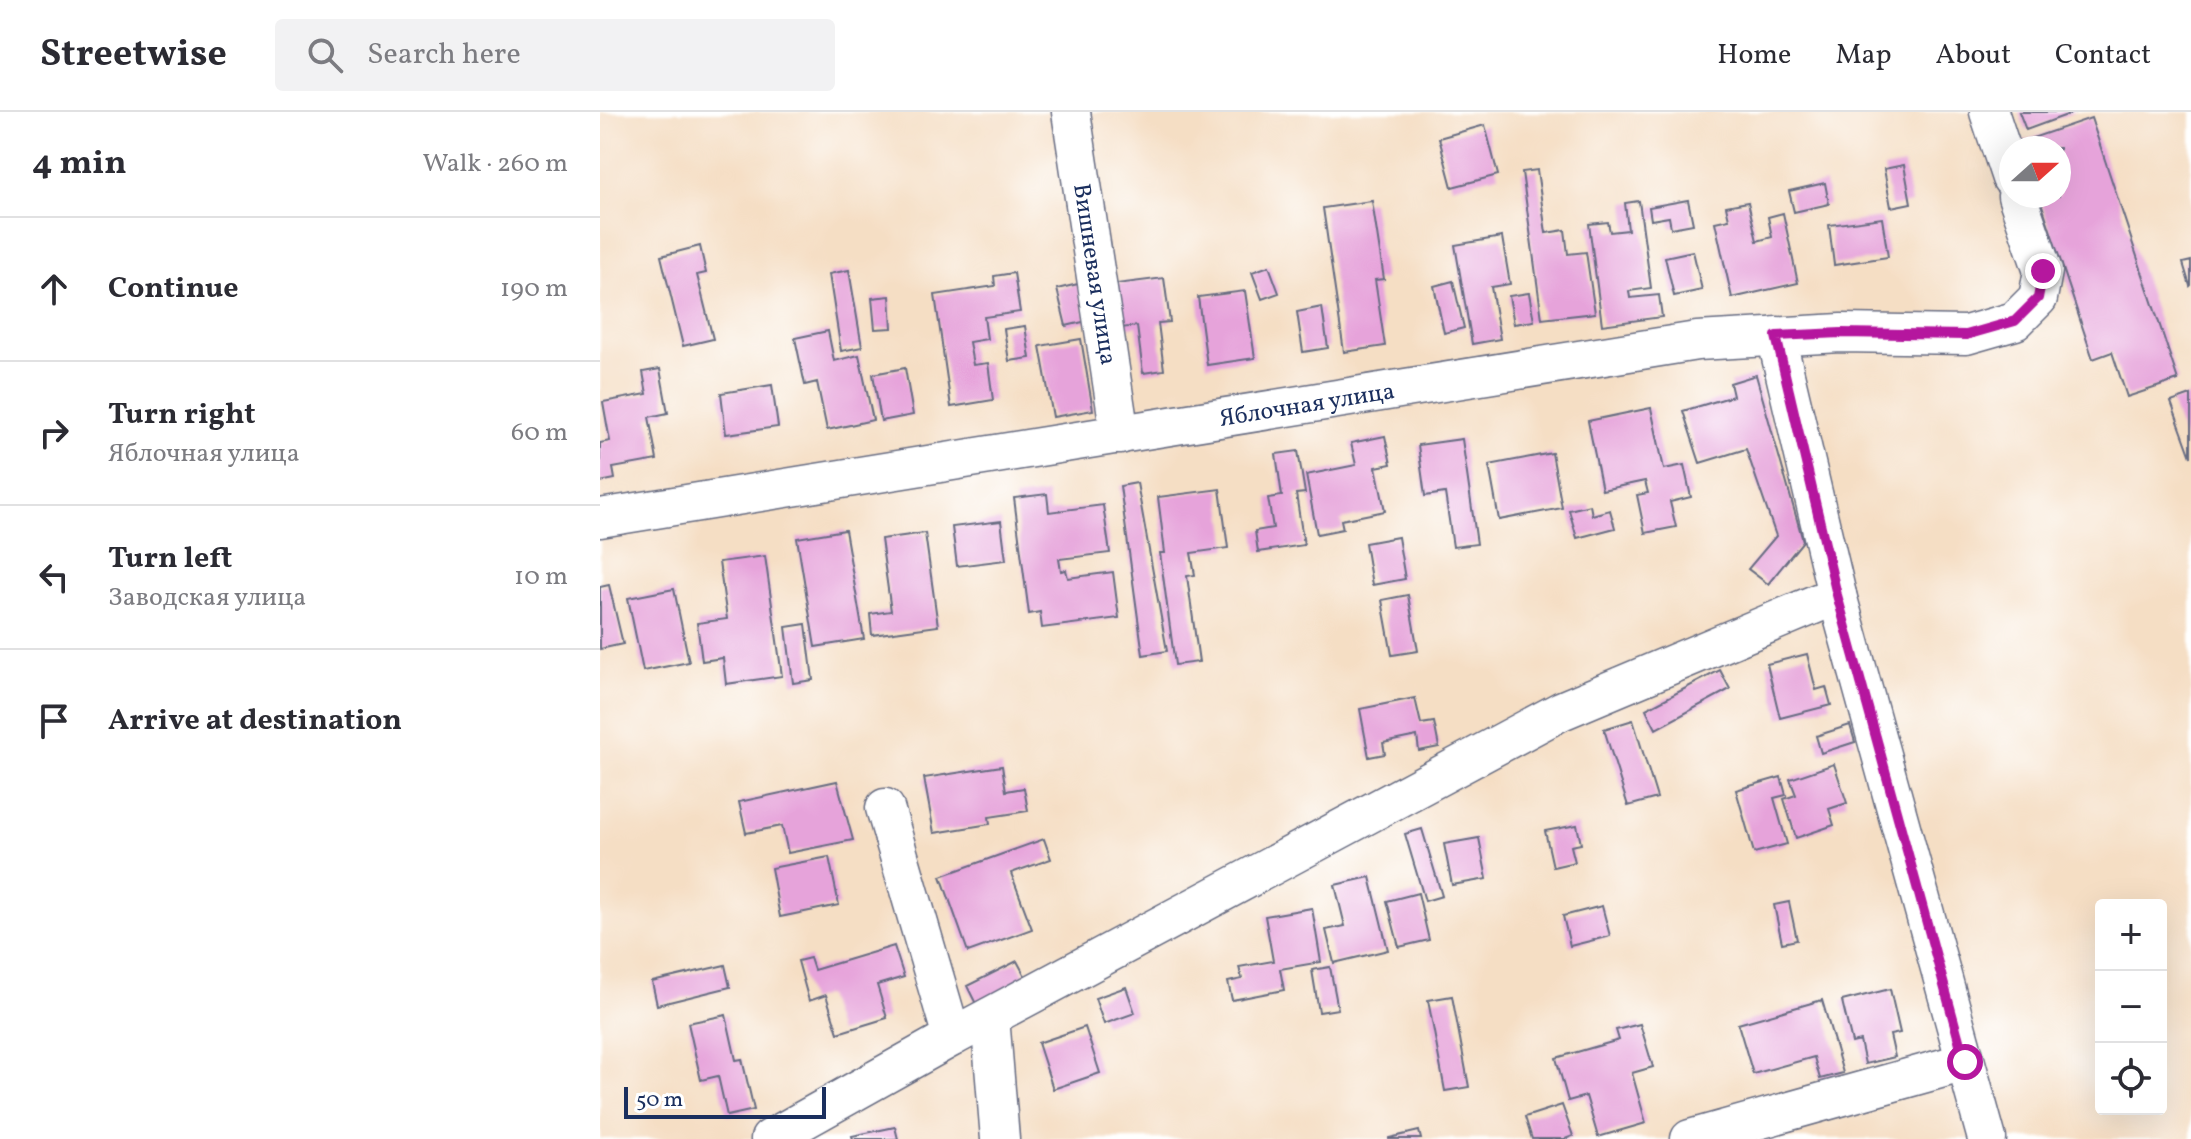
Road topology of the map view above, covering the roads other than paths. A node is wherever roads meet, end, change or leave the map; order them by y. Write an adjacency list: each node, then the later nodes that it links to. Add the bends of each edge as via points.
1 (1071, 112): 6 (street, Вишневая улица)
2 (1989, 112): 3 (street)
3 (1999, 142)
4 (2021, 208): 5 (street, Яблочная улица, via 2043,271 2038,298 2015,321 1966,335)
5 (1776, 336): 6 (street, Яблочная улица, via 1697,341); 8 (street)
6 (1120, 435): 7 (street, Яблочная улица)
7 (600, 518)
8 (1837, 595): 10 (street, via 1561,711); 12 (street)
9 (885, 808): 11 (street)
10 (990, 1017): 11 (street); 14 (street)
11 (952, 1037): 13 (street)
12 (1965, 1062): 15 (street); 16 (street)
13 (770, 1139)
14 (1000, 1139)
15 (1690, 1139)
16 (1987, 1139)

